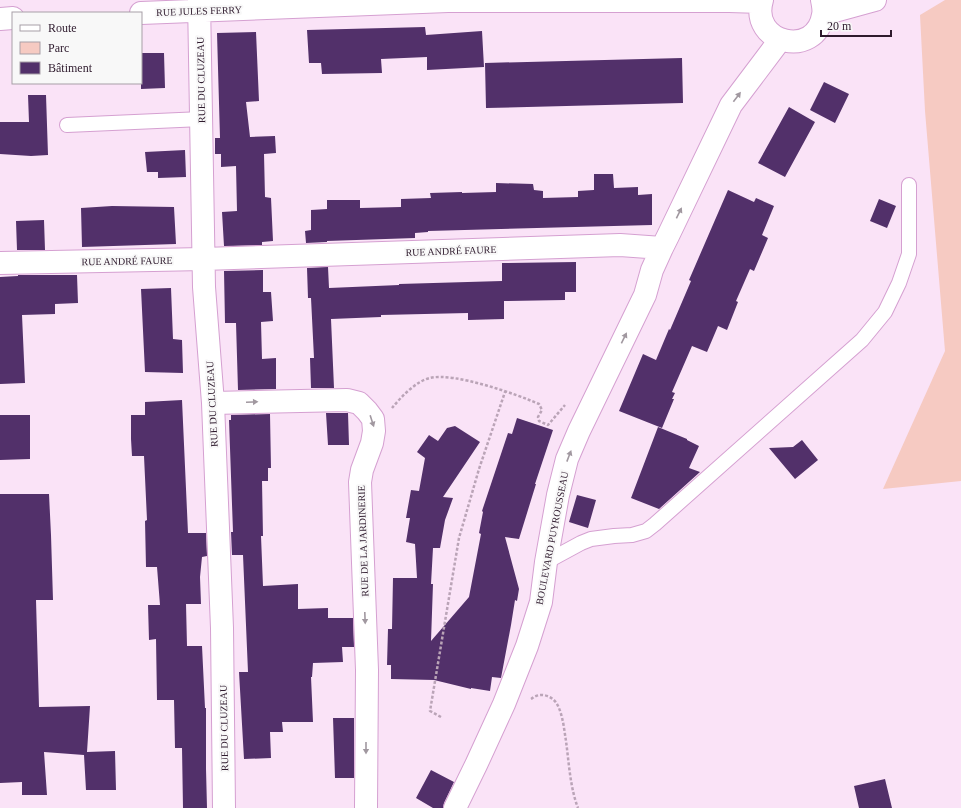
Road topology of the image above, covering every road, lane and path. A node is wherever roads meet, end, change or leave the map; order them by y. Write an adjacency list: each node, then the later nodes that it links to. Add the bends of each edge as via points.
1 (874, 0): 5 (street)
2 (448, 1): 3 (street, RUE JULES FERRY); 4 (street, RUE JULES FERRY)
3 (761, 1): 9 (street, via 760,13 764,25 770,34)
4 (200, 6): 6 (street, RUE JULES FERRY); 10 (street, RUE DU CLUZEAU)
5 (823, 7): 9 (street, via 820,25 814,34 794,42)
6 (142, 14)
7 (12, 18): 8 (street)
8 (0, 19)
9 (780, 40): 13 (street, one-way to 9, via 731,105)
10 (202, 119): 11 (lane); 14 (street, RUE DU CLUZEAU)
11 (67, 124)
12 (909, 185): 20 (lane, via 909,254 900,283 885,312 862,340 646,531 591,539)
13 (662, 248): 14 (street, RUE ANDRÉ FAURE, via 620,245); 20 (street, BOULEVARD PUYROUSSEAU, one-way to 13, via 567,459 645,296 652,270)
14 (204, 259): 15 (street, RUE ANDRÉ FAURE); 18 (street, RUE DU CLUZEAU)
15 (0, 264)
16 (505, 392): 17 (path, via 539,404 542,410 538,417 539,421 548,425); 19 (path, via 465,380 429,378 418,383); 22 (path, via 459,538 430,711)
17 (567, 402)
18 (213, 404): 23 (street, RUE DU CLUZEAU, via 222,628); 24 (street, RUE DE LA JARDINERIE, one-way to 24, via 347,400 359,403 373,419 372,443 360,482 367,670)
19 (390, 409)
20 (546, 562): 25 (street, BOULEVARD PUYROUSSEAU, via 541,602 527,646 501,711)
21 (526, 703): 26 (path, via 536,696 546,695 557,704)
22 (441, 717)
23 (224, 808)
24 (366, 808)
25 (455, 808)
26 (578, 808)

